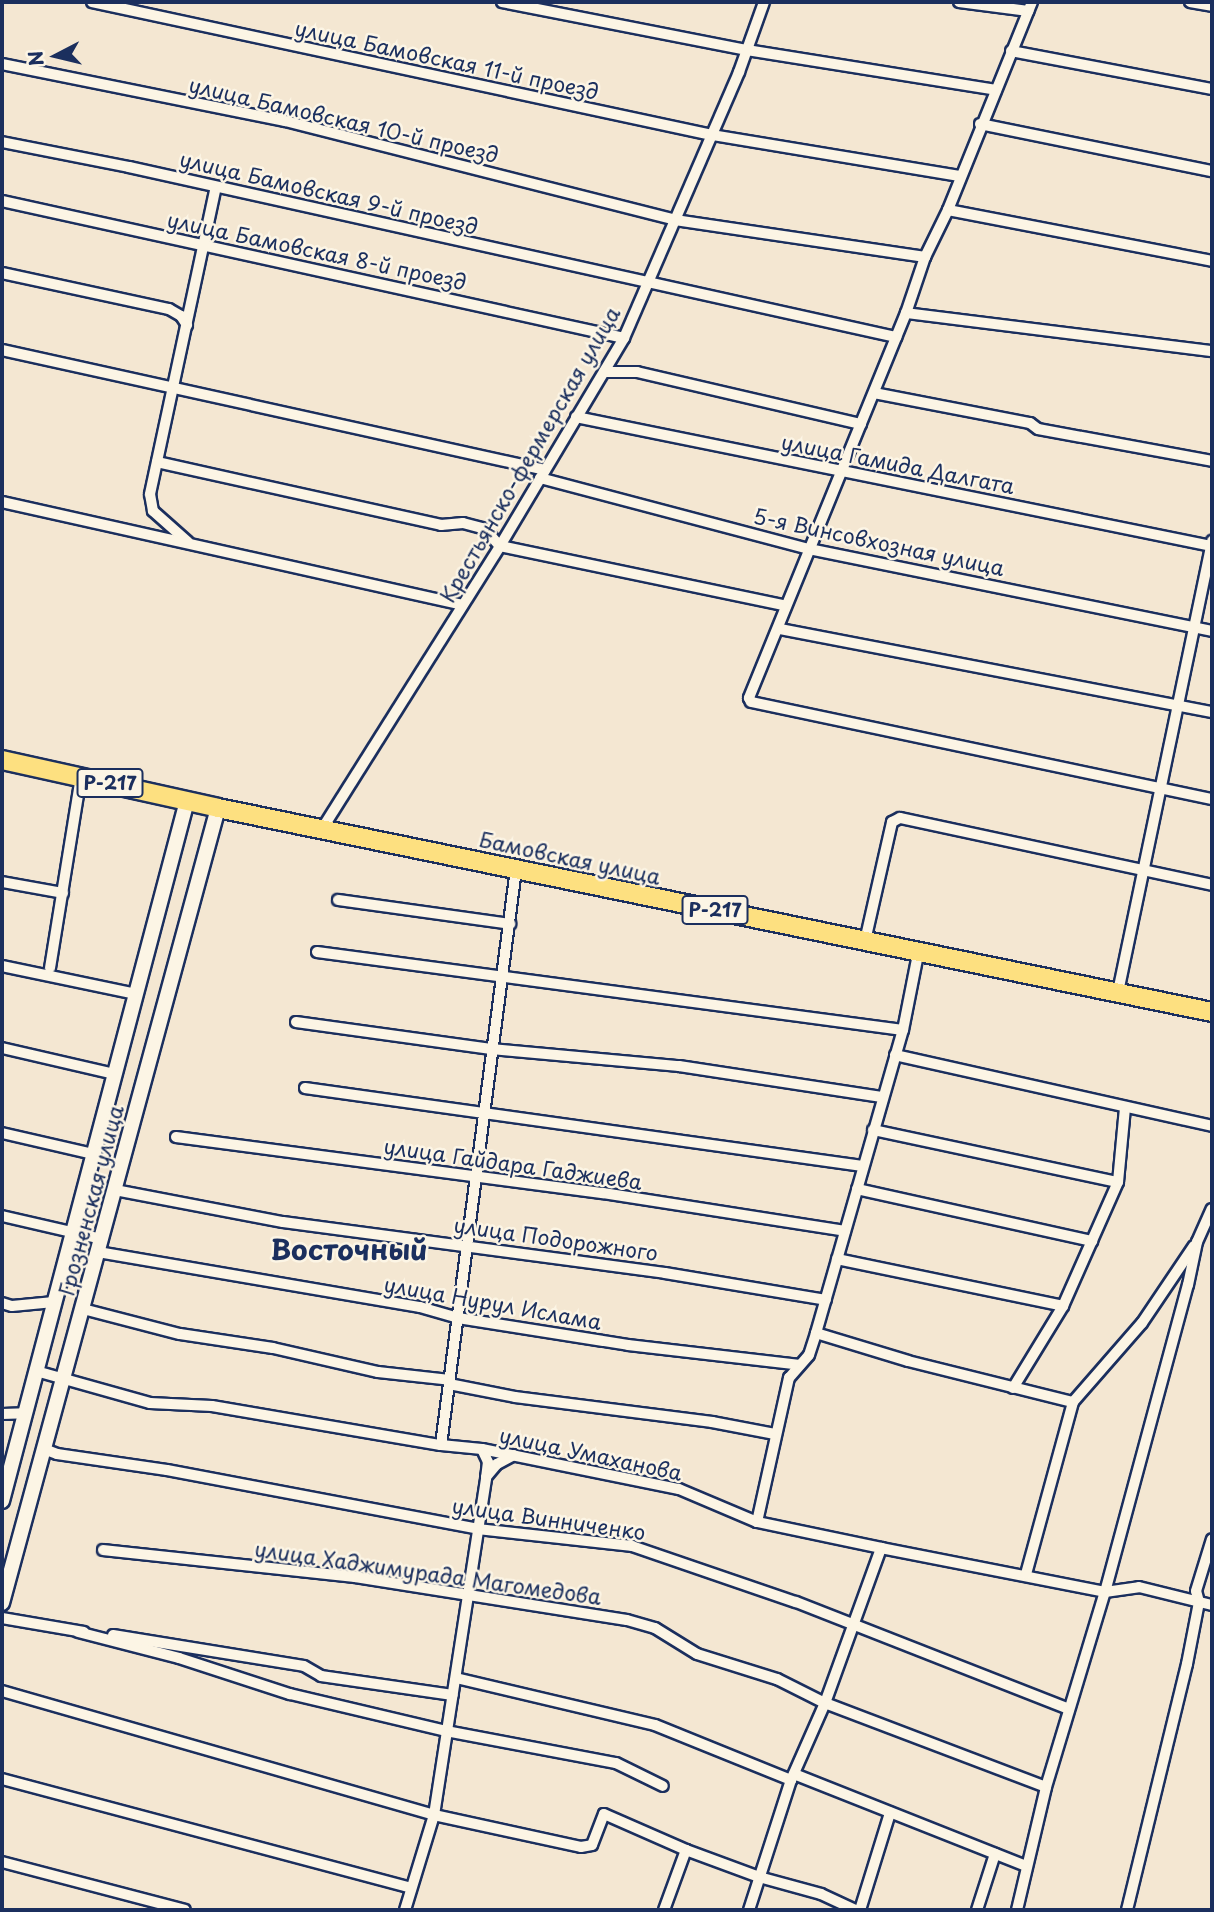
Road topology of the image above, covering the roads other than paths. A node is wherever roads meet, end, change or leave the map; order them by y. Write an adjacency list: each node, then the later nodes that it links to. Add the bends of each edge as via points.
1 (92, 2): 14 (street, улица Бамовская 11-й проезд)
2 (502, 2): 8 (street)
3 (764, 2): 8 (street, Крестьянско-фермерская улица)
4 (958, 2): 7 (street)
5 (1190, 2): 6 (street)
6 (1212, 6)
7 (1030, 7): 9 (street)
8 (747, 50): 12 (street); 14 (street, Крестьянско-фермерская улица)
9 (1011, 51): 11 (street); 12 (street)
10 (2, 64): 21 (street, улица Бамовская 10-й проезд, via 285,121)
11 (1212, 89)
12 (996, 90): 13 (street)
13 (981, 124): 16 (street); 17 (street)
14 (712, 135): 17 (street, улица Бамовская 11-й проезд); 21 (street, Крестьянско-фермерская улица)
15 (2, 142): 18 (street, улица Бамовская 9-й проезд)
16 (1212, 171)
17 (961, 176): 20 (street)
18 (216, 187): 22 (street); 26 (street, улица Бамовская 9-й проезд)
19 (2, 201): 22 (street, улица Бамовская 8-й проезд)
20 (948, 210): 23 (street); 24 (street)
21 (676, 220): 23 (street, улица Бамовская 10-й проезд); 26 (street, Крестьянско-фермерская улица)
22 (205, 246): 28 (street); 30 (street, улица Бамовская 8-й проезд)
23 (925, 257): 27 (street)
24 (1212, 261)
25 (2, 273): 28 (street, via 169,309)
26 (648, 284): 29 (street, улица Бамовская 9-й проезд); 30 (street, Крестьянско-фермерская улица)
27 (906, 313): 29 (street); 32 (street)
28 (187, 325): 34 (street)
29 (896, 337): 35 (street)
30 (624, 338): 33 (street, Крестьянско-фермерская улица)
31 (2, 350): 34 (street, 5-я Винсовхозная улица)
32 (1212, 351)
33 (604, 372): 36 (street, Крестьянско-фермерская улица); 37 (street, via 637,372)
34 (174, 390): 39 (street); 41 (street, 5-я Винсовхозная улица)
35 (874, 393): 37 (street); 38 (street)
36 (576, 417): 40 (street, улица Гамида Далгата); 41 (street, Крестьянско-фермерская улица)
37 (861, 424): 40 (street)
38 (1212, 461)
39 (158, 462): 43 (street, via 150,504 158,517); 45 (street, via 441,525 463,523 485,529)
40 (841, 472): 44 (street, улица Гамида Далгата); 46 (street)
41 (543, 474): 45 (street, Крестьянско-фермерская улица); 46 (street, 5-я Винсовхозная улица)
42 (2, 502): 43 (street)
43 (188, 542): 47 (street)
44 (1212, 545): 49 (street)
45 (500, 546): 47 (street, Крестьянско-фермерская улица); 48 (street)
46 (809, 549): 48 (street); 49 (street, 5-я Винсовхозная улица)
47 (463, 605): 60 (street, Крестьянско-фермерская улица)
48 (786, 606): 50 (street)
49 (1194, 627): 51 (street, 5-я Винсовхозная улица); 52 (street)
50 (780, 629): 52 (street); 56 (street, via 751,702)
51 (1212, 631)
52 (1178, 705): 53 (street); 56 (street)
53 (1212, 712)
54 (2, 760): 55 (highway, Бамовская улица / Р-217)
55 (81, 777): 58 (highway, Бамовская улица / Р-217); 65 (street)
56 (1161, 789): 57 (street); 62 (street)
57 (1212, 799)
58 (187, 801): 59 (highway, Бамовская улица / Р-217); 75 (street, Грозненская улица)
59 (218, 808): 60 (highway, Бамовская улица / Р-217); 96 (street, Грозненская улица)
60 (322, 829): 61 (highway, Бамовская улица / Р-217)
61 (516, 869): 67 (street); 68 (highway, Бамовская улица / Р-217)
62 (1144, 870): 64 (street); 68 (street, via 900,818 892,822); 74 (street)
63 (2, 882): 65 (street)
64 (1212, 885)
65 (63, 893): 72 (street)
66 (338, 900): 67 (street)
67 (510, 924): 73 (street)
68 (865, 941): 70 (highway, Бамовская улица / Р-217)
69 (317, 952): 73 (street)
70 (918, 954): 74 (highway, Бамовская улица / Р-217); 78 (street)
71 (2, 966): 75 (street)
72 (50, 968)
73 (503, 976): 78 (street); 80 (street)
74 (1118, 992): 76 (highway, Бамовская улица / Р-217)
75 (136, 994): 82 (street, Грозненская улица)
76 (1212, 1012)
77 (296, 1021): 80 (street)
78 (902, 1030): 81 (street)
79 (2, 1048): 82 (street)
80 (491, 1049): 84 (street, via 679,1066); 86 (street)
81 (895, 1055): 84 (street); 85 (street)
82 (115, 1074): 91 (street, Грозненская улица)
83 (305, 1088): 86 (street)
84 (882, 1097): 88 (street)
85 (1125, 1108): 87 (street); 94 (street)
86 (484, 1113): 92 (street); 93 (street)
87 (1212, 1126)
88 (873, 1129): 92 (street); 94 (street)
89 (2, 1133): 91 (street)
90 (176, 1137): 93 (street, улица Гайдара Гаджиева)
91 (93, 1154): 100 (street, Грозненская улица)
92 (863, 1166): 95 (street)
93 (477, 1178): 99 (street, улица Гайдара Гаджиева); 103 (street)
94 (1118, 1182): 101 (street)
95 (856, 1189): 99 (street); 101 (street)
96 (115, 1190): 103 (street, улица Подорожного, via 283,1222); 104 (street, Грозненская улица)
97 (1212, 1209): 102 (street)
98 (2, 1216): 100 (street)
99 (845, 1231): 105 (street)
100 (73, 1232): 104 (street, улица Нурул Ислама); 107 (street, Грозненская улица)
101 (1091, 1241): 109 (street)
102 (1197, 1242): 118 (street, via 1142,1323); 134 (street)
103 (468, 1245): 106 (street, улица Подорожного); 111 (street)
104 (100, 1246): 110 (street, Грозненская улица); 111 (street, улица Нурул Ислама)
105 (837, 1259): 106 (street); 109 (street)
106 (826, 1300): 112 (street)
107 (54, 1301): 108 (street); 114 (street, Грозненская улица)
108 (2, 1303)
109 (1063, 1306): 117 (street)
110 (83, 1309): 115 (street, Грозненская улица); 116 (street, via 180,1334)
111 (458, 1318): 113 (street, улица Нурул Ислама, via 628,1345); 116 (street)
112 (816, 1333): 113 (street, via 809,1355); 117 (street)
113 (800, 1365): 121 (street, via 789,1378)
114 (36, 1371): 115 (street, улица Умаханова); 119 (street, Грозненская улица)
115 (64, 1380): 122 (street, улица Умаханова, via 150,1403 212,1406); 123 (street, Грозненская улица)
116 (450, 1382): 121 (street, via 515,1397); 122 (street)
117 (1013, 1388): 118 (street)
118 (1073, 1402): 133 (street)
119 (25, 1413): 120 (street); 127 (street, Грозненская улица)
120 (2, 1414)
121 (775, 1434): 128 (street)
122 (441, 1445): 124 (street, улица Умаханова)
123 (44, 1449): 129 (street, улица Винниченко); 137 (street, Грозненская улица)
124 (482, 1449): 125 (street, улица Умаханова); 126 (street, via 488,1462)
125 (514, 1455): 126 (street, via 497,1464); 128 (street, улица Умаханова, via 679,1489)
126 (486, 1478): 129 (street)
127 (2, 1501)
128 (757, 1522): 131 (street, улица Умаханова)
129 (478, 1529): 135 (street); 140 (street, улица Винниченко, via 632,1546)
130 (1212, 1539): 136 (street, via 1196,1591)
131 (881, 1548): 133 (street, улица Умаханова); 140 (street)
132 (103, 1550): 135 (street, улица Хаджимурада Магомедова, via 355,1577)
133 (1026, 1574): 134 (street, улица Умаханова)
134 (1105, 1592): 136 (street, улица Умаханова, via 1139,1587); 146 (street)
135 (469, 1595): 142 (street); 145 (street, улица Хаджимурада Магомедова, via 655,1628 697,1654 777,1679)
136 (1199, 1602): 138 (street, улица Умаханова); 167 (street)
137 (2, 1603)
138 (1212, 1605)
139 (2, 1618): 141 (street)
140 (853, 1624): 145 (street); 146 (street, улица Винниченко)
141 (78, 1632): 144 (street, via 150,1639 304,1666 321,1676); 147 (street, via 179,1658 290,1695)
142 (456, 1678): 144 (street); 148 (street, via 655,1725)
143 (2, 1691): 153 (street)
144 (453, 1695): 147 (street)
145 (825, 1703): 148 (street); 151 (street, улица Хаджимурада Магомедова)
146 (1069, 1709): 151 (street)
147 (446, 1731): 150 (street, via 616,1763); 153 (street)
148 (793, 1777): 152 (street); 158 (street)
149 (2, 1779): 159 (street)
150 (663, 1786)
151 (1046, 1787): 157 (street)
152 (890, 1813): 155 (street); 164 (street)
153 (434, 1815): 154 (street, via 582,1847 592,1844 604,1814); 159 (street)
154 (686, 1850): 158 (street); 162 (street)
155 (995, 1854): 157 (street); 165 (street)
156 (2, 1862): 160 (street)
157 (1026, 1866): 166 (street)
158 (759, 1877): 163 (street); 164 (street)
159 (411, 1888): 161 (street)
160 (185, 1910)
161 (405, 1910)
162 (664, 1910)
163 (749, 1910)
164 (858, 1910)
165 (977, 1910)
166 (1017, 1910)
167 (1128, 1910)

